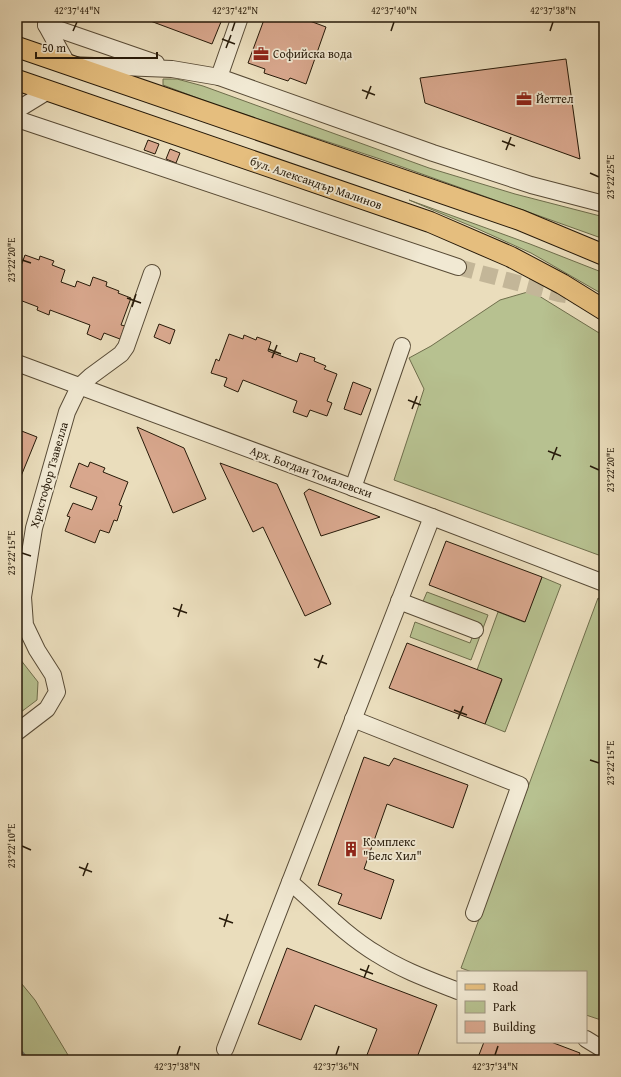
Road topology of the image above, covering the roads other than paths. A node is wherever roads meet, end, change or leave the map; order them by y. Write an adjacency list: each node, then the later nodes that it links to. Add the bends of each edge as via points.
1 (240, 17): 5 (street)
2 (17, 47): 3 (main road)
3 (68, 65): 4 (street); 4 (street, via 46,25); 10 (main road, via 520,220)
4 (172, 69): 5 (street)
5 (219, 77): 9 (street, via 433,153 531,185)
6 (17, 80): 7 (main road, бул. Александър Малинов)
7 (48, 91): 8 (street); 13 (main road, бул. Александър Малинов, via 430,222 512,257)
8 (20, 112): 11 (street, via 36,126)
9 (604, 204)
10 (604, 255)
11 (458, 267)
12 (152, 274): 16 (street, via 126,347 121,354)
13 (604, 310)
14 (402, 346): 17 (street)
15 (17, 363): 16 (street, Арх. Богдан Томалевски)
16 (79, 387): 17 (street, Арх. Богдан Томалевски); 23 (street, Христофор Тзавелла, via 67,412 34,528 23,597 25,625 53,675 57,692 47,709)
17 (353, 488): 18 (street, Арх. Богдан Томалевски)
18 (432, 517): 19 (street, Арх. Богдан Томалевски); 20 (street)
19 (604, 583)
20 (398, 606): 21 (street); 22 (street)
21 (474, 635)
22 (353, 719): 24 (street); 25 (street, via 520,785)
23 (17, 732)
24 (290, 882): 26 (street, via 376,954 410,972); 28 (street)
25 (474, 913)
26 (457, 991)
27 (587, 1040): 29 (street)
28 (225, 1048)
29 (604, 1050)

